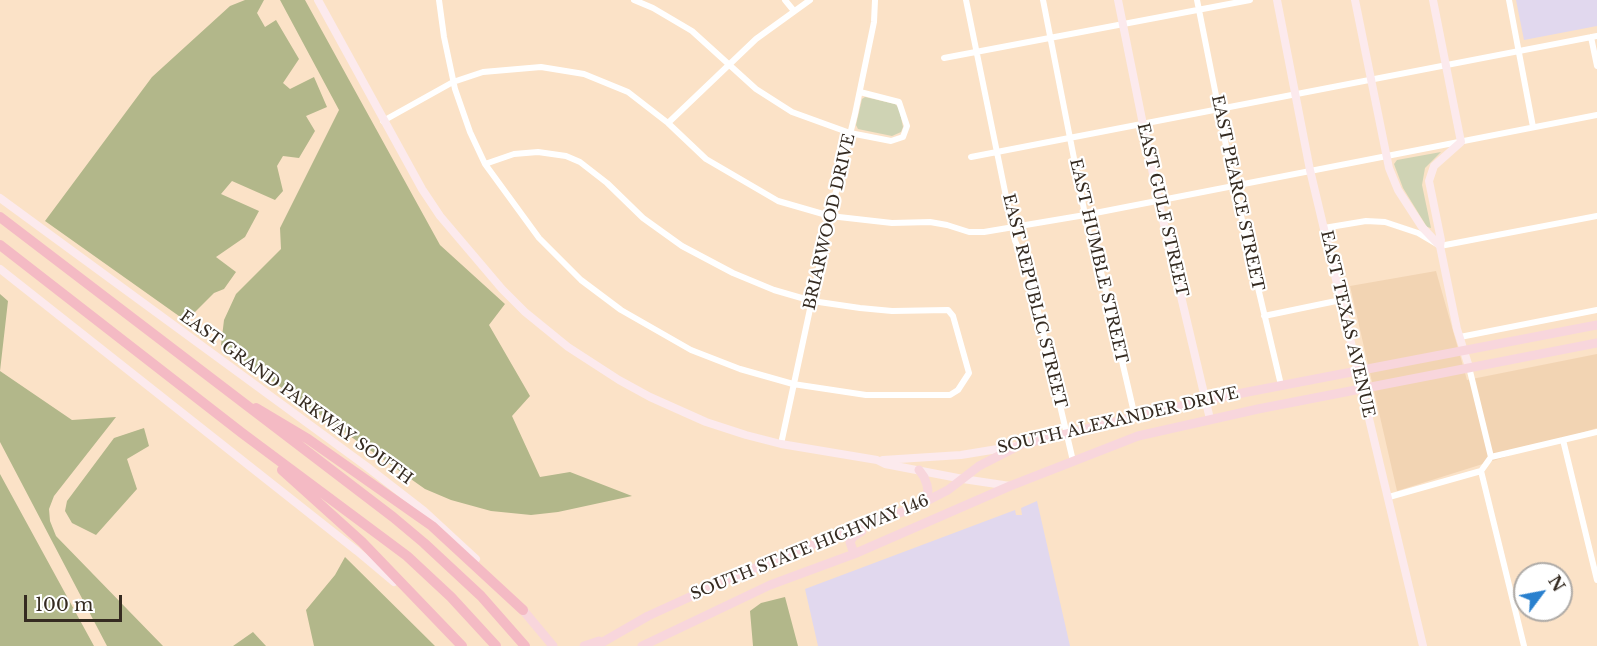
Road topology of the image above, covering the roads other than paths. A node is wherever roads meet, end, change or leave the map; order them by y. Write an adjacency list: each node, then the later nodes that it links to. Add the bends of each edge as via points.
1 (318, 0): 33 (main road, SOUTH ALEXANDER DRIVE)
2 (439, 0): 28 (street)
3 (634, 0): 24 (street, via 692,31)
4 (785, 0): 16 (street)
5 (810, 0): 16 (street)
6 (875, 0): 29 (street, BRIARWOOD DRIVE)
7 (966, 0): 22 (street, EAST REPUBLIC STREET)
8 (1043, 0): 20 (street, EAST HUMBLE STREET)
9 (1118, 0): 18 (main road, EAST GULF STREET)
10 (1197, 0): 17 (street, EAST PEARCE STREET)
11 (1250, 0): 17 (street)
12 (1277, 0): 30 (main road, EAST TEXAS AVENUE)
13 (1355, 0): 27 (main road)
14 (1433, 0): 25 (main road)
15 (1509, 0): 21 (street)
16 (794, 10): 24 (street)
17 (1199, 10): 18 (street); 31 (street, EAST PEARCE STREET)
18 (1122, 25): 20 (street); 35 (main road, EAST GULF STREET)
19 (1594, 37): 21 (street); 26 (street)
20 (1050, 39): 22 (street); 38 (street, EAST HUMBLE STREET)
21 (1519, 51): 25 (street); 36 (street)
22 (977, 52): 23 (street); 40 (street, EAST REPUBLIC STREET)
23 (944, 58)
24 (729, 63): 34 (street); 37 (street, via 756,89 792,112)
25 (1446, 66): 27 (street); 39 (main road)
26 (1597, 66)
27 (1372, 80): 30 (street); 41 (main road)
28 (453, 82): 33 (street); 34 (street, via 492,70 541,67 584,74 628,92); 43 (street)
29 (860, 92): 37 (street, BRIARWOOD DRIVE); 37 (street, via 899,102 906,131 891,141)
30 (1296, 95): 31 (street); 44 (main road, EAST TEXAS AVENUE)
31 (1218, 110): 35 (street); 45 (street, EAST PEARCE STREET)
32 (1597, 115): 36 (street)
33 (383, 120): 80 (main road, SOUTH ALEXANDER DRIVE, via 452,232 502,289 545,329 650,397 706,422)
34 (668, 123): 49 (street, via 706,159 778,201)
35 (1142, 123): 38 (street); 47 (main road, EAST GULF STREET)
36 (1533, 127): 39 (street)
37 (850, 133): 49 (street, BRIARWOOD DRIVE)
38 (1069, 138): 40 (street); 48 (street, EAST HUMBLE STREET)
39 (1461, 142): 41 (street); 55 (main road, via 1434,166 1429,182)
40 (998, 151): 42 (street); 52 (street, EAST REPUBLIC STREET)
41 (1388, 156): 44 (street); 55 (main road, via 1398,190)
42 (971, 157)
43 (486, 164): 58 (street, via 514,154 566,156 580,162 643,218 682,246 733,273); 69 (street, via 538,238 581,280 621,310 691,350)
44 (1310, 170): 45 (street); 53 (main road, EAST TEXAS AVENUE)
45 (1234, 186): 47 (street); 60 (street, EAST PEARCE STREET)
46 (0, 198): 94 (main road, EAST GRAND PARKWAY SOUTH, via 424,511)
47 (1158, 199): 48 (street); 73 (main road, EAST GULF STREET)
48 (1085, 214): 52 (street); 74 (street, EAST HUMBLE STREET)
49 (830, 216): 52 (street, via 892,223 930,222 969,232); 58 (street, BRIARWOOD DRIVE)
50 (1597, 216): 55 (street)
51 (0, 217): 72 (highway, EAST GRAND PARKWAY SOUTH)
52 (1012, 226): 78 (street, EAST REPUBLIC STREET, via 1028,268)
53 (1324, 228): 55 (street, via 1385,222 1418,233); 57 (main road, EAST TEXAS AVENUE)
54 (0, 244): 77 (highway)
55 (1440, 246): 63 (main road)
56 (0, 269): 97 (main road, via 376,566)
57 (1341, 300): 60 (street); 68 (main road, EAST TEXAS AVENUE)
58 (813, 301): 69 (street, BRIARWOOD DRIVE); 69 (street, via 881,310 948,310 969,373 950,395 866,395)
59 (1597, 310): 63 (street)
60 (1264, 316): 70 (street, EAST PEARCE STREET)
61 (1597, 325): 62 (main road, SOUTH ALEXANDER DRIVE)
62 (1545, 335): 65 (main road, SOUTH ALEXANDER DRIVE); 66 (main road)
63 (1460, 337): 65 (main road)
64 (1597, 343): 66 (main road, SOUTH ALEXANDER DRIVE)
65 (1464, 351): 67 (main road); 68 (main road, SOUTH ALEXANDER DRIVE)
66 (1547, 351): 67 (main road, SOUTH ALEXANDER DRIVE)
67 (1469, 367): 71 (main road, SOUTH ALEXANDER DRIVE); 82 (street)
68 (1358, 371): 70 (main road, SOUTH ALEXANDER DRIVE); 71 (main road, EAST TEXAS AVENUE)
69 (793, 384): 80 (street, BRIARWOOD DRIVE)
70 (1281, 385): 73 (main road, SOUTH ALEXANDER DRIVE)
71 (1361, 388): 75 (main road, SOUTH ALEXANDER DRIVE); 89 (main road, EAST TEXAS AVENUE)
72 (230, 394): 94 (highway, via 309,440 432,526); 99 (highway, EAST GRAND PARKWAY SOUTH, via 424,543 481,596)
73 (1206, 400): 74 (main road, SOUTH ALEXANDER DRIVE); 75 (main road, EAST GULF STREET)
74 (1135, 417): 78 (main road, SOUTH ALEXANDER DRIVE)
75 (1210, 419): 84 (main road, SOUTH ALEXANDER DRIVE, via 1138,436)
76 (1597, 432): 79 (street)
77 (242, 433): 97 (highway, via 362,542); 98 (highway, via 407,556)
78 (1067, 435): 81 (main road, SOUTH ALEXANDER DRIVE); 84 (street, EAST REPUBLIC STREET)
79 (1563, 441): 82 (street); 93 (street)
80 (781, 444): 83 (main road, SOUTH ALEXANDER DRIVE)
81 (1020, 445): 83 (main road, SOUTH ALEXANDER DRIVE, via 961,455); 87 (main road, SOUTH STATE HIGHWAY 146)
82 (1491, 457): 86 (street)
83 (877, 460): 85 (main road, SOUTH ALEXANDER DRIVE)
84 (1073, 461): 88 (main road, SOUTH ALEXANDER DRIVE)
85 (919, 470): 87 (main road, SOUTH ALEXANDER DRIVE); 90 (main road, via 928,491)
86 (1481, 471): 89 (street); 105 (street)
87 (963, 479): 88 (main road, SOUTH ALEXANDER DRIVE); 90 (main road, SOUTH STATE HIGHWAY 146)
88 (1010, 486): 92 (main road, SOUTH STATE HIGHWAY 146)
89 (1389, 497): 104 (main road, EAST TEXAS AVENUE)
90 (924, 503): 91 (main road, SOUTH STATE HIGHWAY 146)
91 (876, 522): 92 (main road, via 853,537 850,542); 95 (main road, SOUTH STATE HIGHWAY 146, via 727,580)
92 (854, 554): 103 (main road, SOUTH STATE HIGHWAY 146, via 750,594)
93 (1597, 580)
94 (523, 610): 96 (main road, EAST GRAND PARKWAY SOUTH)
95 (613, 636): 101 (main road); 102 (main road, SOUTH STATE HIGHWAY 146)
96 (546, 641): 100 (main road)
97 (461, 646)
98 (496, 646)
99 (525, 646)
100 (561, 646)
101 (584, 646)
102 (596, 646)
103 (642, 646)
104 (1423, 646)
105 (1524, 646)

